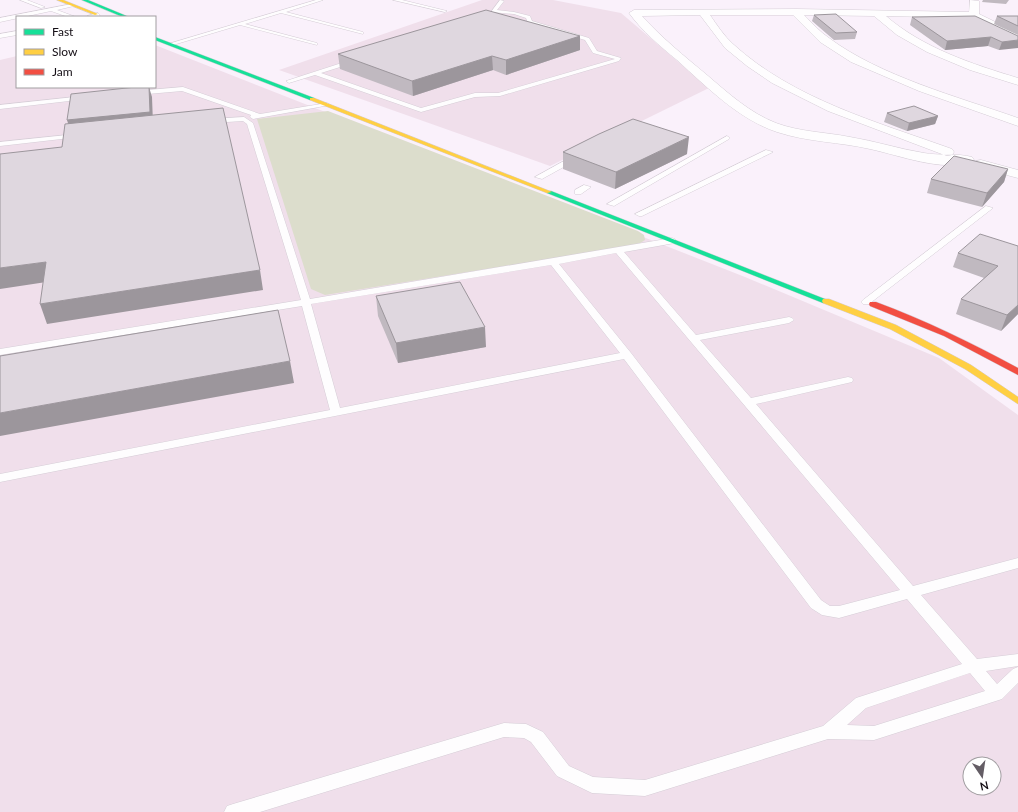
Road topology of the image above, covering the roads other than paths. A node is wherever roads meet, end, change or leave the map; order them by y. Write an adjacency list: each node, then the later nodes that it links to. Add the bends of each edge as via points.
1 (22, 0): 12 (lane)
2 (84, 0): 26 (street)
3 (310, 0): 34 (lane)
4 (320, 0): 17 (lane)
5 (395, 0): 15 (lane)
6 (772, 0): 11 (street, via 772,6 768,8)
7 (859, 0): 19 (street, via 857,6)
8 (974, 0): 21 (street)
9 (502, 1): 40 (lane, via 493,11 520,14 528,17 530,22 587,39 595,52 618,58 617,60 498,95 475,96 421,110)
10 (66, 3): 12 (lane); 13 (lane); 25 (street)
11 (634, 5)
12 (43, 7): 22 (lane)
13 (52, 9): 23 (lane); 24 (lane)
14 (789, 10): 18 (street); 19 (street); 50 (street, via 824,40 855,60 923,89)
15 (445, 11)
16 (963, 11): 20 (street); 21 (street); 35 (street)
17 (280, 12): 29 (lane); 31 (lane)
18 (702, 12): 58 (street, via 728,45 760,71 851,116); 58 (street, via 634,13 648,30 729,100 769,125 792,132 858,142 909,155 944,161)
19 (861, 13): 20 (street)
20 (877, 14): 42 (street, via 903,35 937,53)
21 (974, 14): 33 (street)
22 (0, 16)
23 (19, 16)
24 (70, 16)
25 (96, 16)
26 (124, 16)
27 (16, 17): 28 (lane)
28 (0, 20)
29 (240, 24): 34 (lane); 36 (lane)
30 (16, 33): 32 (lane)
31 (361, 33)
32 (0, 36)
33 (1018, 37)
34 (172, 39): 37 (street); 45 (street)
35 (1018, 41)
36 (315, 44)
37 (202, 45)
38 (231, 57): 41 (street)
39 (361, 58): 40 (lane)
40 (316, 72): 41 (lane)
41 (289, 81): 54 (street)
42 (1018, 82)
43 (132, 93): 47 (lane, via 183,89)
44 (93, 97): 46 (lane)
45 (327, 105): 47 (lane); 55 (street)
46 (0, 107)
47 (259, 116): 48 (lane)
48 (244, 119): 49 (lane); 74 (lane, via 250,123)
49 (202, 122)
50 (1018, 122)
51 (86, 135): 53 (lane)
52 (727, 138): 66 (lane)
53 (0, 144)
54 (460, 147): 55 (street); 59 (street)
55 (447, 152): 70 (street)
56 (769, 152): 68 (lane)
57 (582, 155): 61 (lane)
58 (967, 160): 60 (street)
59 (501, 163)
60 (1018, 174)
61 (536, 176): 62 (street)
62 (552, 182)
63 (587, 187): 64 (lane)
64 (575, 190): 65 (street)
65 (591, 196)
66 (607, 202): 68 (street)
67 (989, 208): 73 (lane)
68 (632, 212): 69 (street)
69 (653, 219)
70 (672, 240): 71 (lane); 81 (street, via 893,327 968,367)
71 (618, 250): 72 (lane); 76 (lane)
72 (553, 262): 74 (lane); 78 (lane)
73 (863, 301): 79 (street, via 918,320)
74 (306, 302): 77 (lane); 83 (lane)
75 (789, 320): 76 (lane)
76 (694, 338): 82 (lane)
77 (0, 352)
78 (627, 355): 83 (lane); 86 (lane, via 816,604 828,611 839,612)
79 (1018, 372)
80 (848, 380): 82 (lane)
81 (1018, 401)
82 (750, 402): 86 (lane)
83 (336, 412): 84 (lane)
84 (0, 478)
85 (1018, 563): 86 (lane)
86 (911, 591): 88 (lane)
87 (1018, 660): 88 (lane)
88 (974, 666): 90 (lane); 91 (lane, via 861,703)
89 (1018, 673): 90 (lane)
90 (997, 694): 91 (lane, via 874,733)
91 (828, 732): 92 (lane, via 645,788 592,785 563,771 537,737 526,731 504,730)
92 (233, 812)

